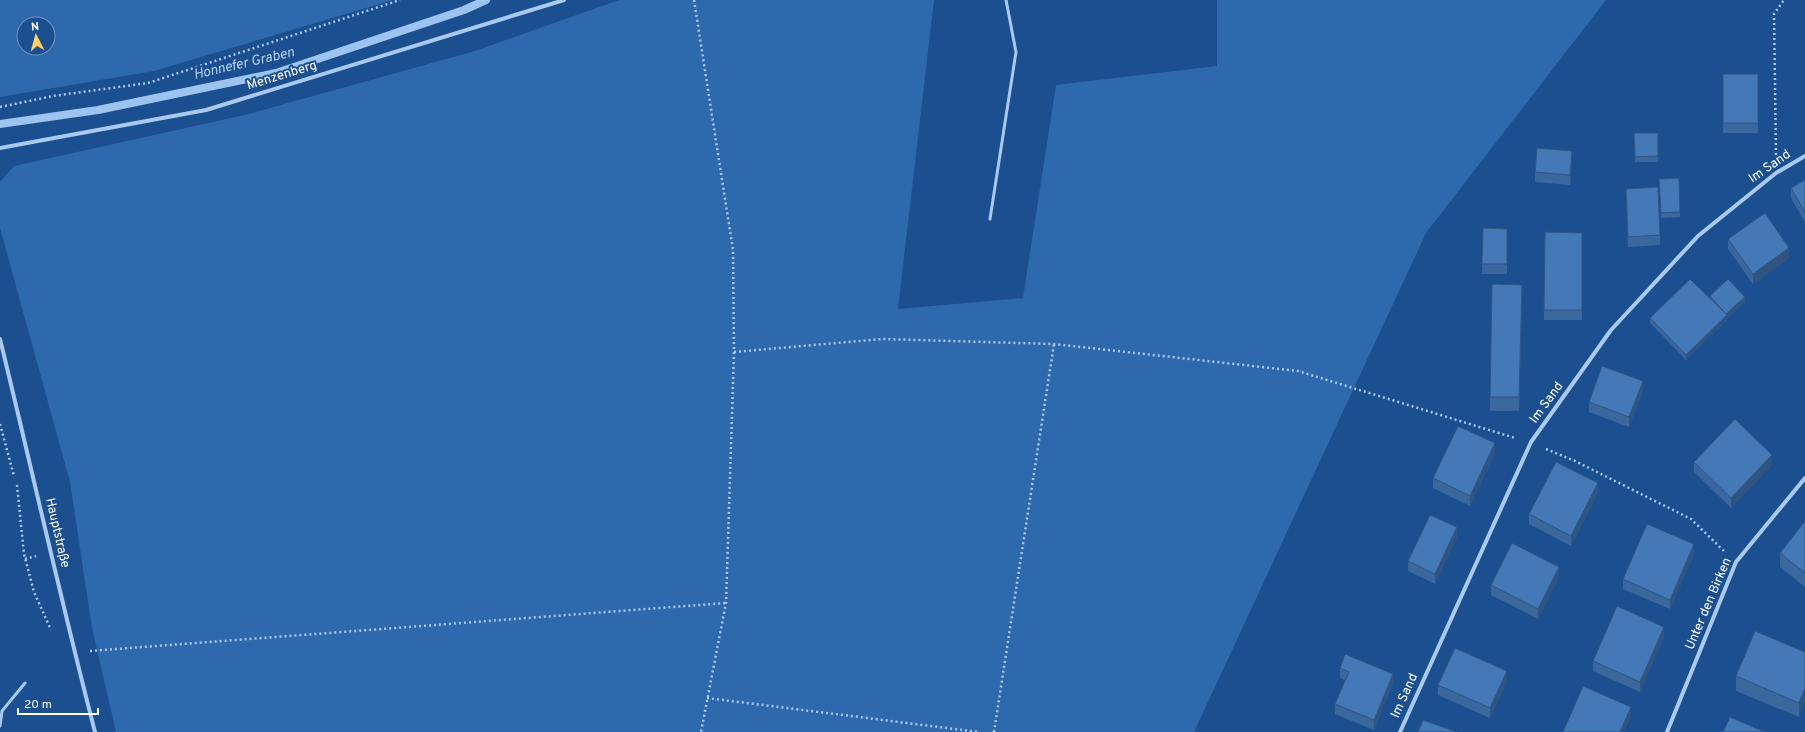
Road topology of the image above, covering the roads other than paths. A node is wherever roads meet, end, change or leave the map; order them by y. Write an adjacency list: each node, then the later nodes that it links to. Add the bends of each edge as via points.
1 (564, 0): 3 (street, Menzenberg, via 206,110)
2 (1006, 0): 5 (lane, via 1016,52)
3 (0, 148)
4 (1805, 156): 11 (street, Im Sand, via 1776,173 1698,236 1611,330 1531,442)
5 (990, 219)
6 (0, 339): 10 (street, Hauptstraße)
7 (1805, 478): 12 (street, Unter den Birken, via 1736,562)
8 (25, 683): 9 (lane, via 2,712)
9 (0, 726)
10 (95, 732)
11 (1400, 732)
12 (1667, 732)

